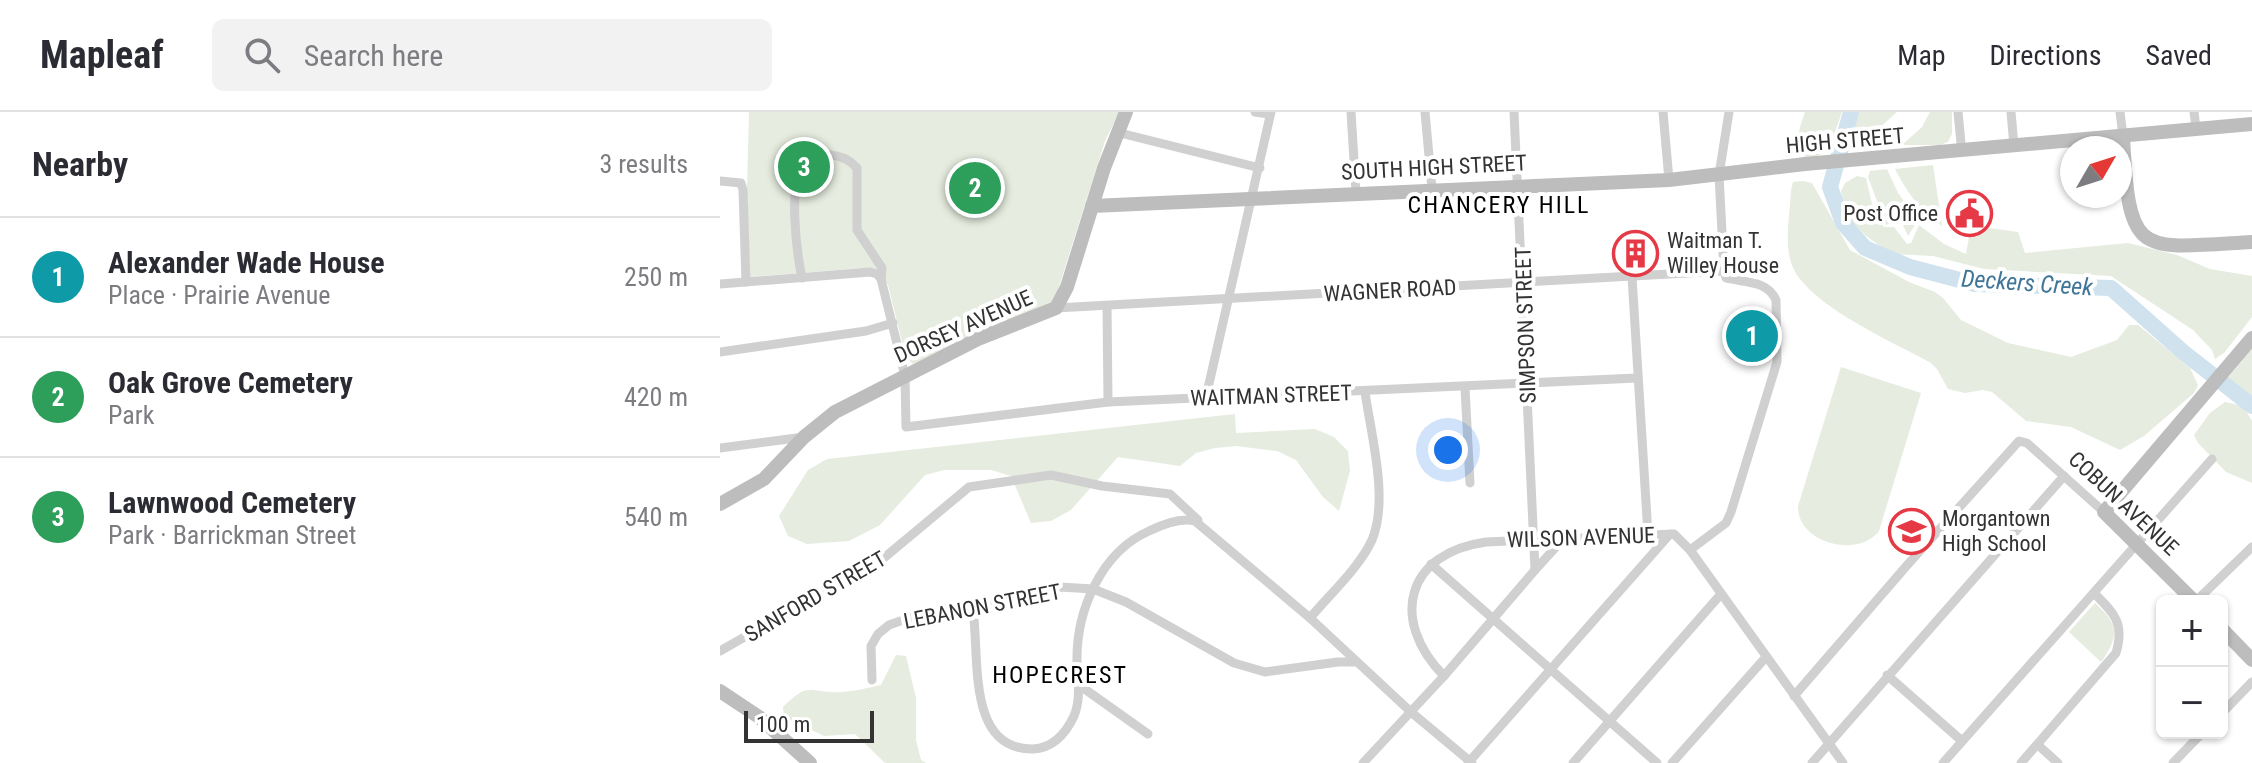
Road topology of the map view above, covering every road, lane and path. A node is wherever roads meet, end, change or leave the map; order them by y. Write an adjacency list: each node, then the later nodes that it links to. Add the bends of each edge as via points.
1 (1126, 112): 15 (street, DORSEY AVENUE)
2 (1255, 112): 12 (street)
3 (1351, 112): 27 (street)
4 (1425, 112): 26 (street)
5 (1514, 112): 25 (street, SIMPSON STREET)
6 (1663, 112): 23 (street)
7 (1729, 112): 22 (street)
8 (1958, 112): 18 (street)
9 (2011, 112): 19 (street)
10 (2120, 112): 16 (street)
11 (2194, 112): 14 (street)
12 (1270, 113): 20 (street)
13 (2252, 124): 14 (street, HIGH STREET)
14 (2196, 128): 16 (street, HIGH STREET)
15 (1116, 132): 20 (street); 29 (street, DORSEY AVENUE)
16 (2123, 136)
17 (2060, 141): 19 (street, HIGH STREET)
18 (1961, 143)
19 (2006, 146): 21 (street, HIGH STREET)
20 (1260, 168): 28 (street)
21 (1777, 168): 22 (street, SOUTH HIGH STREET)
22 (1719, 175): 23 (street, SOUTH HIGH STREET); 32 (street)
23 (1669, 180): 25 (street, SOUTH HIGH STREET)
24 (720, 181): 36 (street, via 741,183)
25 (1519, 185): 26 (street, SOUTH HIGH STREET); 37 (street, SIMPSON STREET)
26 (1432, 189): 27 (street, SOUTH HIGH STREET)
27 (1356, 192): 28 (street, SOUTH HIGH STREET)
28 (1253, 198): 29 (street, SOUTH HIGH STREET); 39 (street)
29 (1092, 206): 41 (street, DORSEY AVENUE)
30 (2130, 208): 31 (street, via 2134,225 2149,240 2180,247)
31 (2252, 242)
32 (1724, 271): 34 (street, WAGNER ROAD); 66 (street, via 1726,278 1763,285 1774,294 1777,362 1726,523)
33 (879, 276): 35 (street, via 870,272); 35 (street, via 882,268 857,230 857,168 842,157 819,154 802,163 797,177 795,239); 42 (street)
34 (1632, 277): 37 (street, WAGNER ROAD); 46 (street)
35 (802, 278): 36 (street)
36 (746, 282): 38 (street)
37 (1523, 283): 39 (street, WAGNER ROAD); 47 (street, SIMPSON STREET)
38 (720, 284)
39 (1227, 297): 40 (street, WAGNER ROAD); 50 (street)
40 (1107, 306): 41 (street, WAGNER ROAD); 51 (street)
41 (1056, 308): 45 (street, DORSEY AVENUE, via 998,329)
42 (893, 323): 44 (street); 45 (street)
43 (2252, 338): 58 (street)
44 (720, 352)
45 (905, 376): 51 (street, WAITMAN STREET, via 906,427); 52 (street, DORSEY AVENUE, via 835,412)
46 (1637, 378): 47 (street, WAITMAN STREET); 61 (street)
47 (1528, 384): 48 (street, WAITMAN STREET); 63 (street, SIMPSON STREET)
48 (1465, 388): 49 (street, WAITMAN STREET); 56 (street)
49 (1365, 392): 50 (street, WAITMAN STREET); 75 (street, via 1380,509 1371,540)
50 (1206, 397): 51 (street, WAITMAN STREET)
51 (1108, 402)
52 (804, 437): 53 (street); 57 (street, DORSEY AVENUE, via 764,479)
53 (720, 448)
54 (2212, 459): 64 (street)
55 (2064, 476): 58 (street, COBUN AVENUE); 83 (street); 89 (street, COBUN AVENUE, via 2021,440)
56 (1470, 483)
57 (720, 504)
58 (2104, 512): 64 (street, COBUN AVENUE)
59 (1209, 531): 69 (street, via 1187,519 1163,524 1125,544); 75 (street, SANFORD STREET); 78 (street, SANFORD STREET, via 1170,494 1051,475 969,487 885,557)
60 (1670, 534): 61 (street, WILSON AVENUE); 66 (street, WILSON AVENUE); 82 (street)
61 (1648, 535): 62 (street, WILSON AVENUE)
62 (1565, 537): 63 (street, WILSON AVENUE); 68 (street)
63 (1534, 538): 67 (street, WILSON AVENUE, via 1462,545); 68 (street, SIMPSON STREET)
64 (2139, 544): 70 (street); 72 (street, COBUN AVENUE)
65 (2252, 547): 73 (street)
66 (1690, 550): 71 (street, WILSON AVENUE)
67 (1431, 564): 76 (street); 84 (street, via 1412,599 1414,633)
68 (1535, 570): 76 (street)
69 (1093, 589): 74 (street, LEBANON STREET, via 1060,587); 81 (street, LEBANON STREET, via 1234,663 1265,672); 87 (street, via 1078,642)
70 (2094, 593): 95 (street); 97 (street, via 2118,622 2116,653)
71 (1721, 594): 79 (street, WILSON AVENUE); 92 (street)
72 (2189, 595)
73 (2201, 595)
74 (973, 610): 85 (street, LEBANON STREET, via 889,625 871,646); 87 (street, via 985,716 1002,742 1019,749 1056,741 1076,712)
75 (1310, 618): 81 (street, SANFORD STREET)
76 (1492, 619): 82 (street); 84 (street)
77 (2228, 635): 80 (street)
78 (720, 651)
79 (1766, 657): 89 (street, WILSON AVENUE); 103 (street)
80 (2252, 660)
81 (1357, 662): 91 (street, SANFORD STREET)
82 (1551, 671): 92 (street); 98 (street)
83 (1887, 675): 95 (street); 96 (street)
84 (1444, 676): 91 (street)
85 (872, 680)
86 (2252, 682): 90 (street)
87 (1079, 685): 93 (street)
88 (720, 691): 99 (street, via 759,717)
89 (1794, 696): 96 (street, WILSON AVENUE)
90 (2228, 707)
91 (1411, 712): 98 (street, SANFORD STREET); 100 (street)
92 (1609, 722): 101 (street); 102 (street)
93 (1148, 734)
94 (2196, 739): 109 (street)
95 (1962, 741): 106 (street)
96 (1829, 744): 104 (street); 105 (street, WILSON AVENUE)
97 (2038, 745): 107 (street); 108 (street)
98 (1470, 762)
99 (810, 763)
100 (1363, 763)
101 (1573, 763)
102 (1657, 763)
103 (1672, 763)
104 (1812, 763)
105 (1843, 763)
106 (1943, 763)
107 (2021, 763)
108 (2058, 763)
109 (2173, 763)

